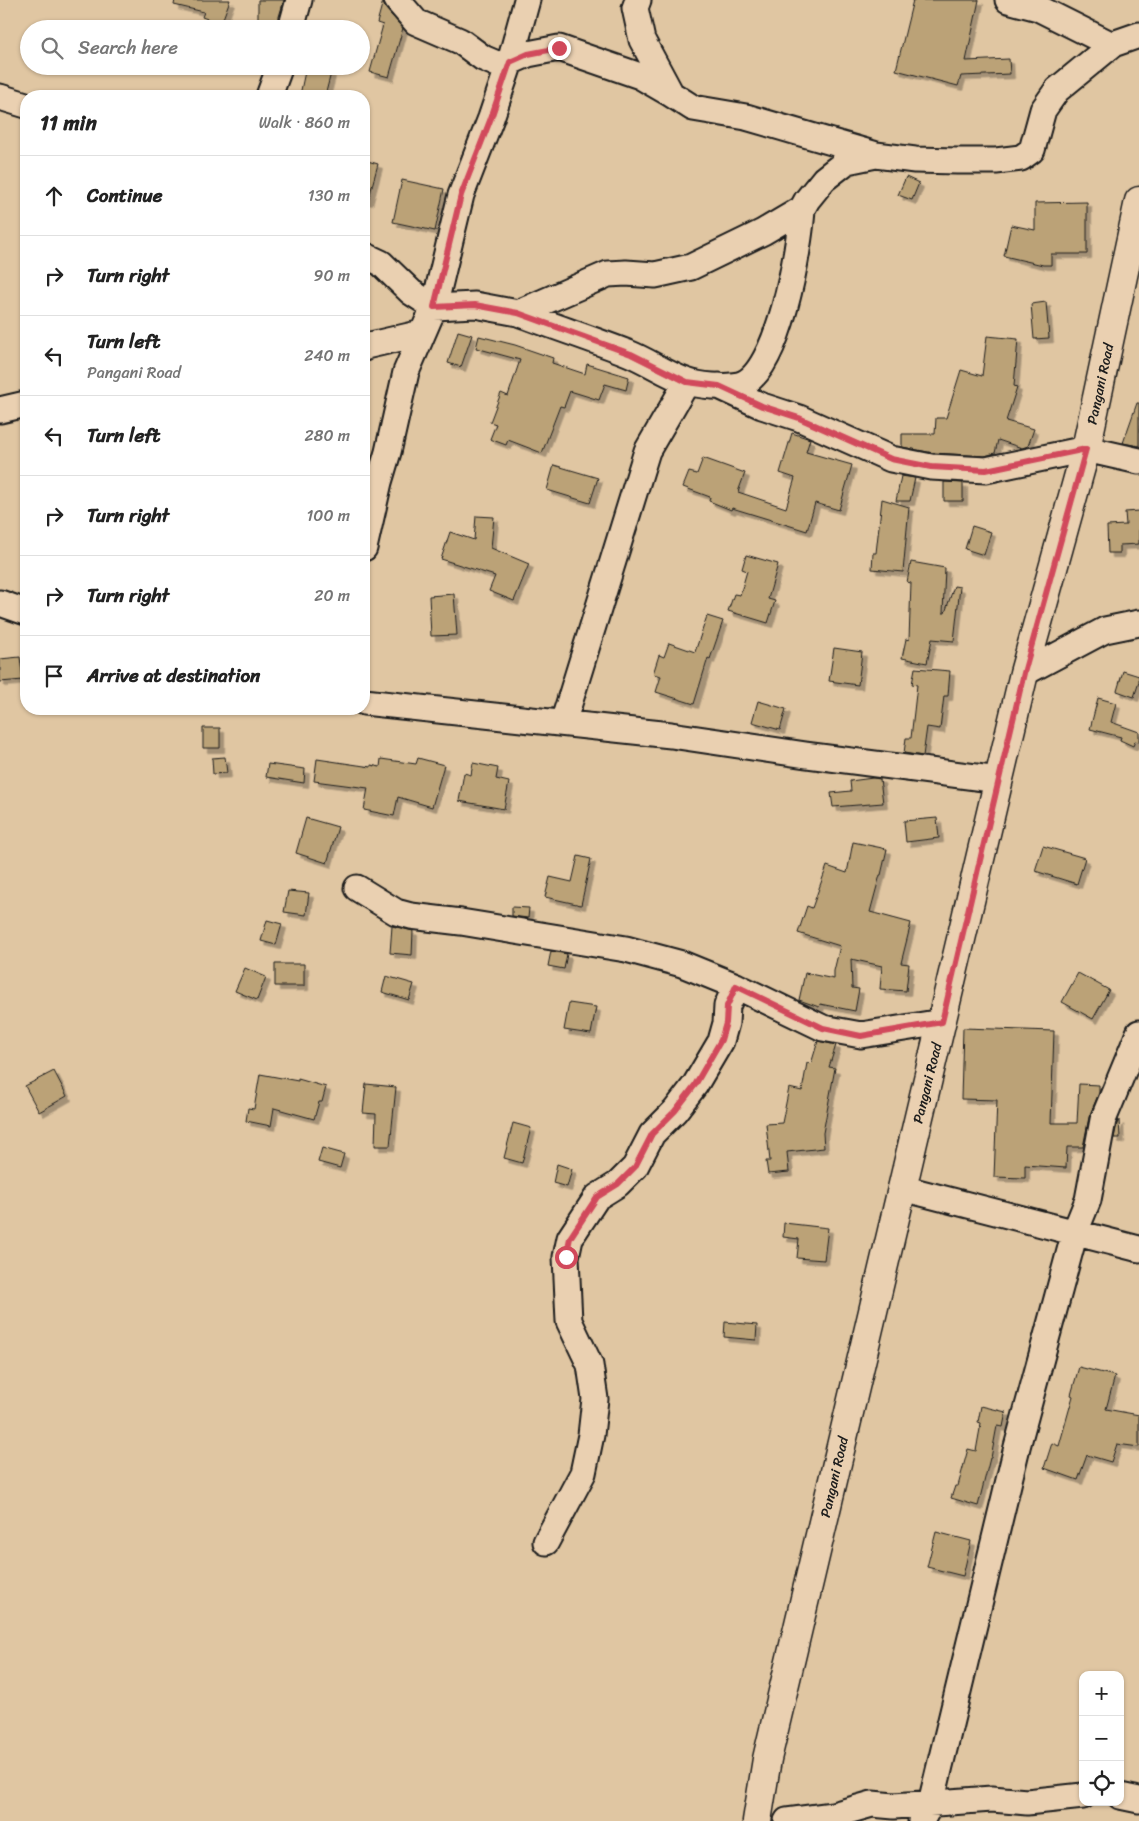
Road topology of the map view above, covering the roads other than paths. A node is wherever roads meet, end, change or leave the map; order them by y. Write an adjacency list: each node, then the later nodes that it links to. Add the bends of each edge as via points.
1 (299, 0): 6 (street)
2 (396, 0): 9 (street, via 416,22 460,41 497,64)
3 (528, 0): 9 (street)
4 (638, 0): 12 (street, via 635,8 642,40)
5 (1008, 0): 8 (street, via 1038,8)
6 (293, 20)
7 (1139, 35): 8 (street)
8 (1112, 45): 15 (street, via 1057,90 1043,110 1032,150 1021,158 957,161)
9 (510, 62): 12 (street, via 528,54 559,48 640,76); 19 (street, via 461,195)
10 (277, 75): 11 (street)
11 (271, 90)
12 (670, 94): 15 (street, via 693,108 746,117)
13 (0, 97): 14 (street)
14 (20, 103)
15 (876, 155): 17 (street, via 846,161 824,179)
16 (1139, 201): 27 (main road, Pangani Road)
17 (802, 209): 20 (street, via 691,267 655,275 608,274); 24 (street, via 793,274 771,349 757,374 740,385)
18 (370, 258): 19 (street, via 381,263 411,292)
19 (434, 307): 20 (street, via 475,305); 21 (street)
20 (518, 313): 23 (street, via 631,354)
21 (422, 333): 22 (street); 29 (street, via 406,372)
22 (370, 346)
23 (687, 382): 24 (street); 35 (street, via 647,451)
24 (719, 386): 27 (street, via 891,459 931,467 986,470)
25 (20, 405): 26 (street)
26 (0, 410)
27 (1086, 449): 28 (street); 33 (main road, Pangani Road)
28 (1139, 460)
29 (370, 522)
30 (0, 603): 31 (street)
31 (20, 610)
32 (1139, 623): 33 (street, via 1105,630)
33 (1024, 673): 36 (main road, Pangani Road)
34 (370, 703): 35 (street)
35 (563, 723): 36 (street)
36 (999, 780): 39 (main road, Pangani Road)
37 (357, 888): 38 (street, via 396,912 626,949 682,964)
38 (736, 986): 39 (street, via 823,1028 861,1036); 44 (street, via 727,1006 721,1040 695,1085 652,1134 635,1167 618,1184 597,1197 570,1238 566,1257 569,1322 590,1365 595,1399 583,1473)
39 (942, 1022): 41 (main road, Pangani Road)
40 (1139, 1033): 42 (street, via 1103,1120 1088,1200)
41 (902, 1188): 42 (street); 49 (main road, Pangani Road, via 767,1759)
42 (1075, 1232): 43 (street); 48 (street, via 1017,1447)
43 (1139, 1249)
44 (546, 1542)
45 (1079, 1796): 48 (street, via 1027,1802 992,1799)
46 (1124, 1797): 47 (street)
47 (1139, 1800)
48 (926, 1812): 50 (street, via 872,1804 834,1815)
49 (757, 1821)
50 (787, 1821)

